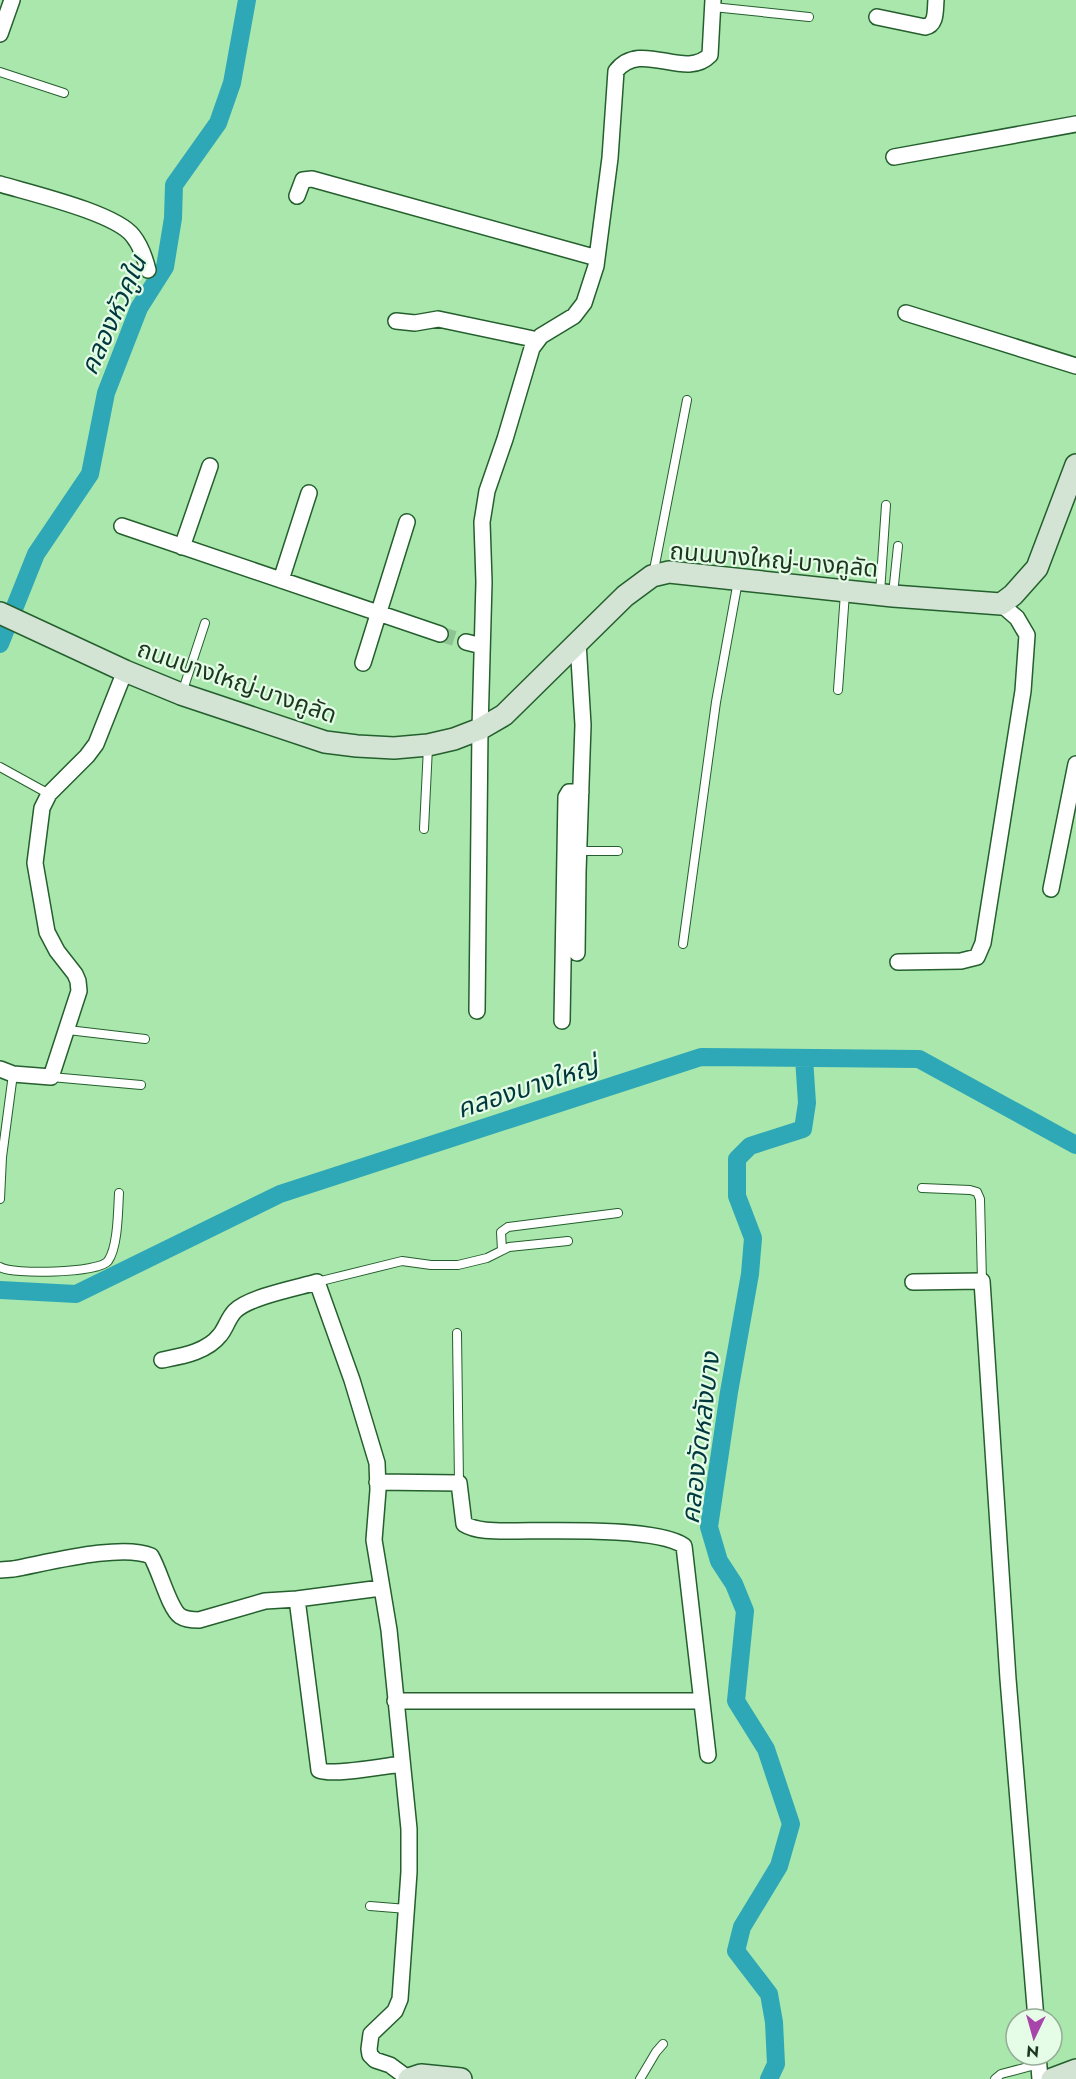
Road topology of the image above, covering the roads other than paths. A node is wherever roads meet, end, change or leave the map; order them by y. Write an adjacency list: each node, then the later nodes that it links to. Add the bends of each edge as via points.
1 (12, 0): 6 (street)
2 (936, 0): 5 (street, via 929,27)
3 (713, 4): 4 (lane); 13 (street, via 710,55 704,61 637,57 624,61 616,71)
4 (809, 17)
5 (877, 17)
6 (0, 34)
7 (0, 72): 8 (lane)
8 (64, 93)
9 (1076, 124): 10 (street)
10 (894, 157)
11 (0, 184): 14 (street, via 109,218 132,234)
12 (297, 196): 13 (street, via 303,180 312,179)
13 (597, 258): 17 (street, via 584,303 574,316)
14 (148, 270)
15 (906, 313): 18 (street)
16 (396, 321): 17 (street, via 438,319)
17 (538, 340): 40 (street, via 532,348 487,491 482,522)
18 (1076, 366)
19 (687, 400): 28 (lane)
20 (1076, 465): 33 (street, via 1037,568)
21 (210, 466): 27 (street)
22 (309, 493): 30 (street)
23 (886, 505): 32 (lane)
24 (406, 522): 35 (street)
25 (122, 526): 27 (street)
26 (898, 546): 32 (lane)
27 (182, 547): 30 (street)
28 (652, 576): 29 (street, ถนนบางใหญ่-บางคูลัด, via 669,572); 39 (street, ถนนบางใหญ่-บางคูลัด, via 625,596)
29 (738, 579): 31 (street, ถนนบางใหญ่-บางคูลัด); 55 (lane, via 716,702)
30 (281, 580): 35 (street)
31 (845, 591): 32 (street, ถนนบางใหญ่-บางคูลัด); 43 (lane)
32 (886, 595): 33 (street, ถนนบางใหญ่-บางคูลัด)
33 (1001, 604): 57 (street, via 1017,618 1027,635 1023,691 983,943 977,957 961,961)
34 (0, 612): 42 (street, ถนนบางใหญ่-บางคูลัด)
35 (379, 613): 37 (street); 41 (street)
36 (205, 623): 44 (lane)
37 (440, 634)
38 (466, 642): 40 (street)
39 (578, 642): 45 (street, ถนนบางใหญ่-บางคูลัด, via 504,715); 49 (street, via 583,725)
40 (482, 646): 45 (street)
41 (363, 663)
42 (125, 671): 44 (street, ถนนบางใหญ่-บางคูลัด); 50 (street, via 96,744)
43 (838, 690)
44 (181, 694): 46 (street, ถนนบางใหญ่-บางคูลัด, via 325,742 394,748)
45 (480, 729): 46 (street, ถนนบางใหญ่-บางคูลัด); 58 (street)
46 (428, 745): 51 (lane)
47 (1076, 764): 54 (street)
48 (0, 767): 50 (lane)
49 (581, 792): 52 (street); 59 (street, via 569,792 566,797)
50 (49, 794): 60 (street, via 42,808 34,863 47,932 78,981)
51 (424, 829)
52 (579, 851): 53 (lane); 56 (street)
53 (618, 851)
54 (1051, 889)
55 (683, 944)
56 (577, 953)
57 (898, 963)
58 (477, 1011)
59 (562, 1021)
60 (68, 1030): 61 (lane); 63 (street)
61 (145, 1039)
62 (6, 1072): 63 (street); 67 (lane)
63 (51, 1077): 64 (lane)
64 (141, 1085)
65 (922, 1188): 72 (lane, via 977,1192)
66 (119, 1193): 71 (lane, via 111,1255 98,1268 40,1272 6,1271)
67 (0, 1198)
68 (618, 1213): 70 (lane, via 508,1227 501,1232)
69 (568, 1241): 70 (lane, via 521,1244)
70 (502, 1250): 73 (lane, via 458,1265 402,1261)
71 (0, 1267)
72 (982, 1281): 74 (street); 88 (street, via 1008,1679)
73 (317, 1282): 76 (street, via 246,1304 234,1312 213,1343); 77 (street, via 370,1435)
74 (913, 1282)
75 (458, 1333): 78 (lane)
76 (162, 1360)
77 (377, 1482): 78 (street); 80 (street, via 374,1540)
78 (459, 1484): 83 (street, via 464,1524 470,1528 633,1534 675,1539 684,1546)
79 (0, 1570): 81 (street, via 130,1551 151,1556 173,1608 188,1620 265,1601)
80 (381, 1588): 81 (street); 82 (street)
81 (297, 1599): 85 (street, via 318,1770 335,1772)
82 (395, 1701): 83 (street); 85 (street)
83 (702, 1701): 84 (street)
84 (708, 1755)
85 (401, 1764): 87 (street, via 409,1829)
86 (370, 1906): 87 (lane)
87 (407, 1909): 93 (street, via 398,2006 371,2034 369,2049 375,2060)
88 (1035, 2007)
89 (663, 2044): 94 (lane)
90 (1042, 2069): 91 (street); 95 (lane, via 1001,2074)
91 (1076, 2070)
92 (449, 2078): 93 (street, via 421,2075)
93 (409, 2079)
94 (640, 2079)
95 (996, 2079)

